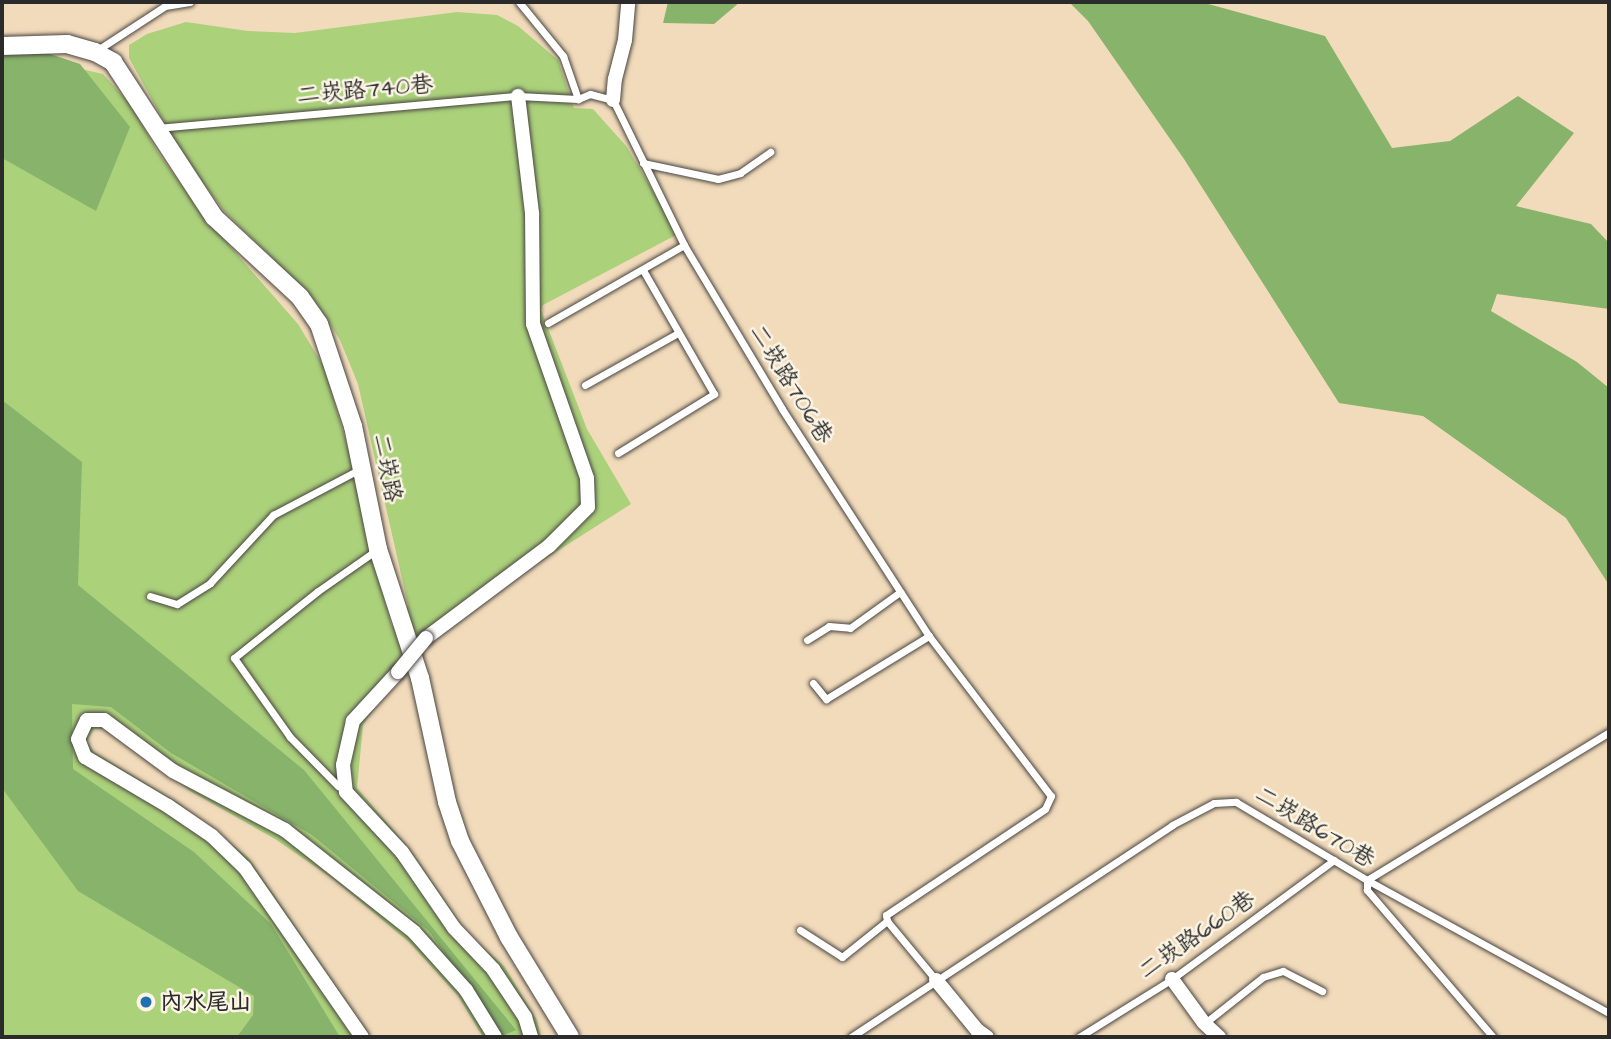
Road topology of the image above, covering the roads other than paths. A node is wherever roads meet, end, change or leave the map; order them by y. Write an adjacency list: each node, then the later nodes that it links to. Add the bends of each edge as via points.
1 (189, 2): 5 (lane, via 165,6)
2 (519, 2): 7 (lane, via 563,56)
3 (628, 2): 8 (street)
4 (2, 46): 5 (street, 二崁路, via 67,44)
5 (95, 52): 9 (street, 二崁路, via 113,62)
6 (518, 96): 7 (lane, 二崁路740巷); 9 (lane, 二崁路740巷); 38 (street, bridge, via 532,213 533,324 587,478 588,507 549,546 426,638 353,720 343,765 346,792 402,852 454,929 493,969 525,1017)
7 (578, 99): 8 (lane, via 590,94)
8 (613, 100): 11 (lane, 二崁路706巷)
9 (156, 128): 18 (street, 二崁路, via 214,217 300,298 318,324 354,425)
10 (770, 152): 11 (lane, via 740,173 718,179)
11 (643, 163): 12 (lane, 二崁路706巷)
12 (684, 245): 13 (lane); 20 (lane, 二崁路706巷)
13 (643, 270): 14 (lane); 15 (lane)
14 (548, 323)
15 (678, 333): 16 (lane); 17 (lane, via 714,394)
16 (585, 385)
17 (618, 453)
18 (362, 468): 19 (street, 二崁路); 21 (lane, via 272,515 210,583 177,604)
19 (378, 549): 26 (lane, via 234,658 290,737); 39 (street, 二崁路, via 420,678 460,841 509,937)
20 (900, 592): 22 (lane, 二崁路706巷); 23 (lane, via 850,628 829,626)
21 (150, 596)
22 (929, 636): 24 (lane, via 827,699); 29 (lane, 二崁路706巷, via 1051,796 1045,809 886,915)
23 (807, 640)
24 (813, 683)
25 (1609, 732): 28 (lane)
26 (338, 786)
27 (1334, 860): 28 (lane, 二崁路670巷); 31 (lane, 二崁路670巷, via 1254,810 1236,802 1214,803 1172,825); 32 (lane, 二崁路660巷)
28 (1367, 880): 34 (lane, 二崁路670巷); 44 (lane, via 1367,890)
29 (887, 920): 30 (lane, via 842,957); 31 (lane)
30 (800, 930)
31 (936, 979): 40 (lane, 二崁路670巷); 41 (street)
32 (1172, 979): 35 (street); 42 (lane, 二崁路660巷)
33 (1322, 991): 35 (lane, via 1283,971 1263,977)
34 (1609, 1013)
35 (1204, 1023): 43 (street)
36 (362, 1037): 37 (street, via 245,868 212,836 169,806 85,757 78,740 87,720 103,720 173,771 285,830 414,932 466,990)
37 (495, 1037)
38 (531, 1037)
39 (570, 1037)
40 (851, 1037)
41 (987, 1037)
42 (1079, 1037)
43 (1219, 1037)
44 (1493, 1037)

